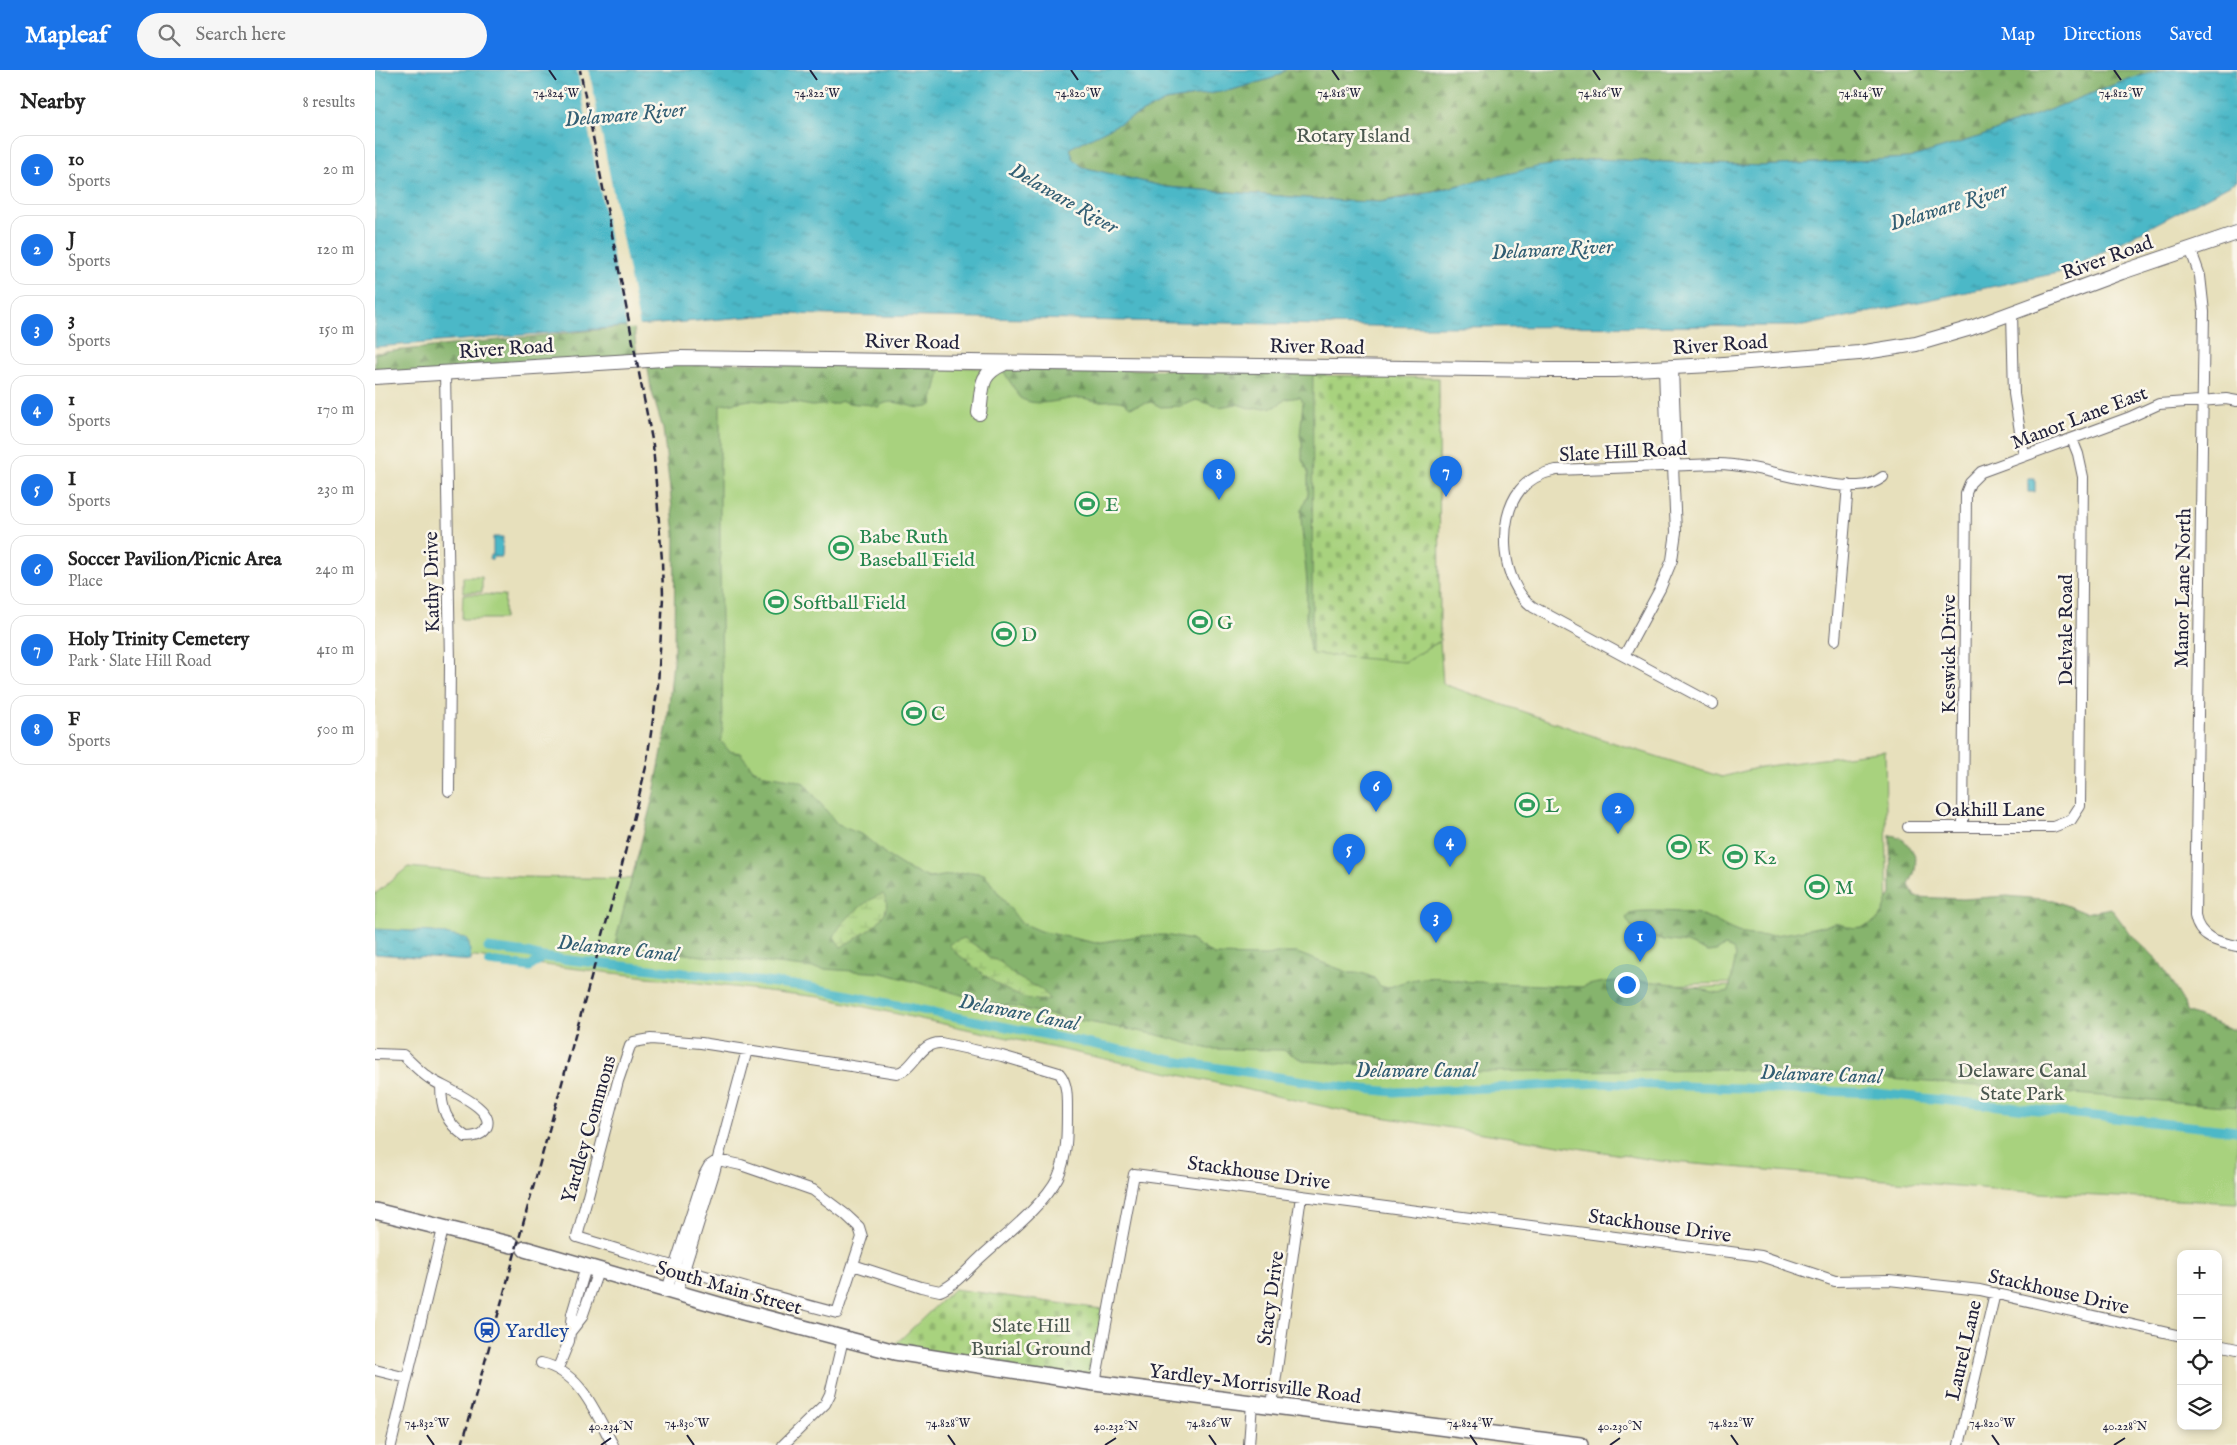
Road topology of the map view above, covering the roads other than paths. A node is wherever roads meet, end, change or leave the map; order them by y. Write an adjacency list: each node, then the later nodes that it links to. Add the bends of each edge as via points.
1 (2237, 233): 2 (main road, River Road)
2 (2190, 248): 3 (main road, River Road); 9 (street, Manor Lane North, via 2199,276 2204,312)
3 (2012, 313): 6 (main road, River Road, via 1937,339 1888,349); 12 (street, via 2014,394)
4 (979, 362): 5 (main road, River Road); 5 (main road, via 979,413 985,376); 7 (main road, River Road, via 680,358)
5 (1006, 362): 6 (main road, River Road, via 1550,370)
6 (1668, 368): 13 (street, via 1667,454)
7 (445, 372): 8 (main road, River Road); 20 (street, Kathy Drive)
8 (376, 377)
9 (2203, 400): 10 (street, Manor Lane East); 11 (street, Manor Lane East, via 2159,404); 24 (street, Manor Lane North, via 2194,911 2195,920 2206,936)
10 (2237, 401)
11 (2072, 439): 12 (street, Manor Lane East); 21 (street, Delvale Road, via 2081,466 2083,487 2081,799)
12 (2023, 456): 15 (street, Manor Lane East, via 1981,472)
13 (1673, 466): 16 (street, Slate Hill Road, via 1739,464 1818,482); 18 (street, via 1676,532 1672,560); 18 (street, Slate Hill Road, via 1546,472 1521,490 1508,516 1508,569 1518,592 1533,607)
14 (1883, 477): 16 (street, Slate Hill Road, via 1863,486)
15 (1970, 483): 23 (street, Keswick Drive, via 1966,493)
16 (1848, 485): 17 (street)
17 (1835, 640)
18 (1624, 656): 19 (street, Slate Hill Road)
19 (1713, 704)
20 (449, 791)
21 (2071, 820): 23 (street, Oakhill Lane, via 2053,827)
22 (1908, 826): 23 (street, Oakhill Lane)
23 (1963, 826)
24 (2237, 946)
25 (747, 1050): 28 (street); 32 (street, Yardley Commons, via 897,1073 907,1069 925,1049 941,1043 1043,1067 1063,1078 1067,1111 1066,1146 1058,1176 1050,1190 1023,1218 965,1272 940,1291); 33 (street, Yardley Commons, via 671,1040 633,1042 618,1082 577,1236)
26 (375, 1054): 27 (street, via 403,1055 429,1079)
27 (441, 1085): 27 (street, via 458,1092 485,1113 486,1129 481,1134 466,1137 449,1121 441,1102)
28 (718, 1160): 32 (street, Yardley Commons, via 813,1190 845,1214 859,1227 861,1237); 33 (street)
29 (1301, 1196): 36 (street, Stackhouse Drive, via 1761,1256 1835,1280 1889,1280); 46 (street, Stackhouse Drive, via 1134,1174); 48 (street, Stacy Drive)
30 (375, 1211): 31 (main road, South Main Street)
31 (443, 1229): 34 (main road, South Main Street); 45 (street)
32 (853, 1265): 33 (street, Yardley Commons, via 837,1313)
33 (681, 1267): 35 (street)
34 (592, 1269): 35 (main road, South Main Street); 43 (street, via 571,1314 571,1331)
35 (672, 1292): 38 (main road, South Main Street)
36 (1995, 1293): 37 (street, Stackhouse Drive); 55 (street, Laurel Lane)
37 (2177, 1335)
38 (843, 1340): 41 (main road, South Main Street); 52 (street, via 825,1404)
39 (2222, 1346): 40 (street)
40 (2237, 1349)
41 (925, 1357): 46 (main road, Yardley-Morrisville Road)
42 (541, 1363): 43 (street)
43 (558, 1368): 51 (street, via 573,1379 593,1407)
44 (375, 1370): 45 (street)
45 (407, 1378): 50 (street)
46 (1095, 1383): 47 (main road, Yardley-Morrisville Road)
47 (1252, 1403): 48 (main road, Yardley-Morrisville Road); 53 (street)
48 (1272, 1405): 49 (main road, Yardley-Morrisville Road)
49 (1517, 1441): 54 (main road, Yardley-Morrisville Road)
50 (391, 1445)
51 (613, 1445)
52 (783, 1445)
53 (1249, 1445)
54 (1580, 1445)
55 (1959, 1445)

